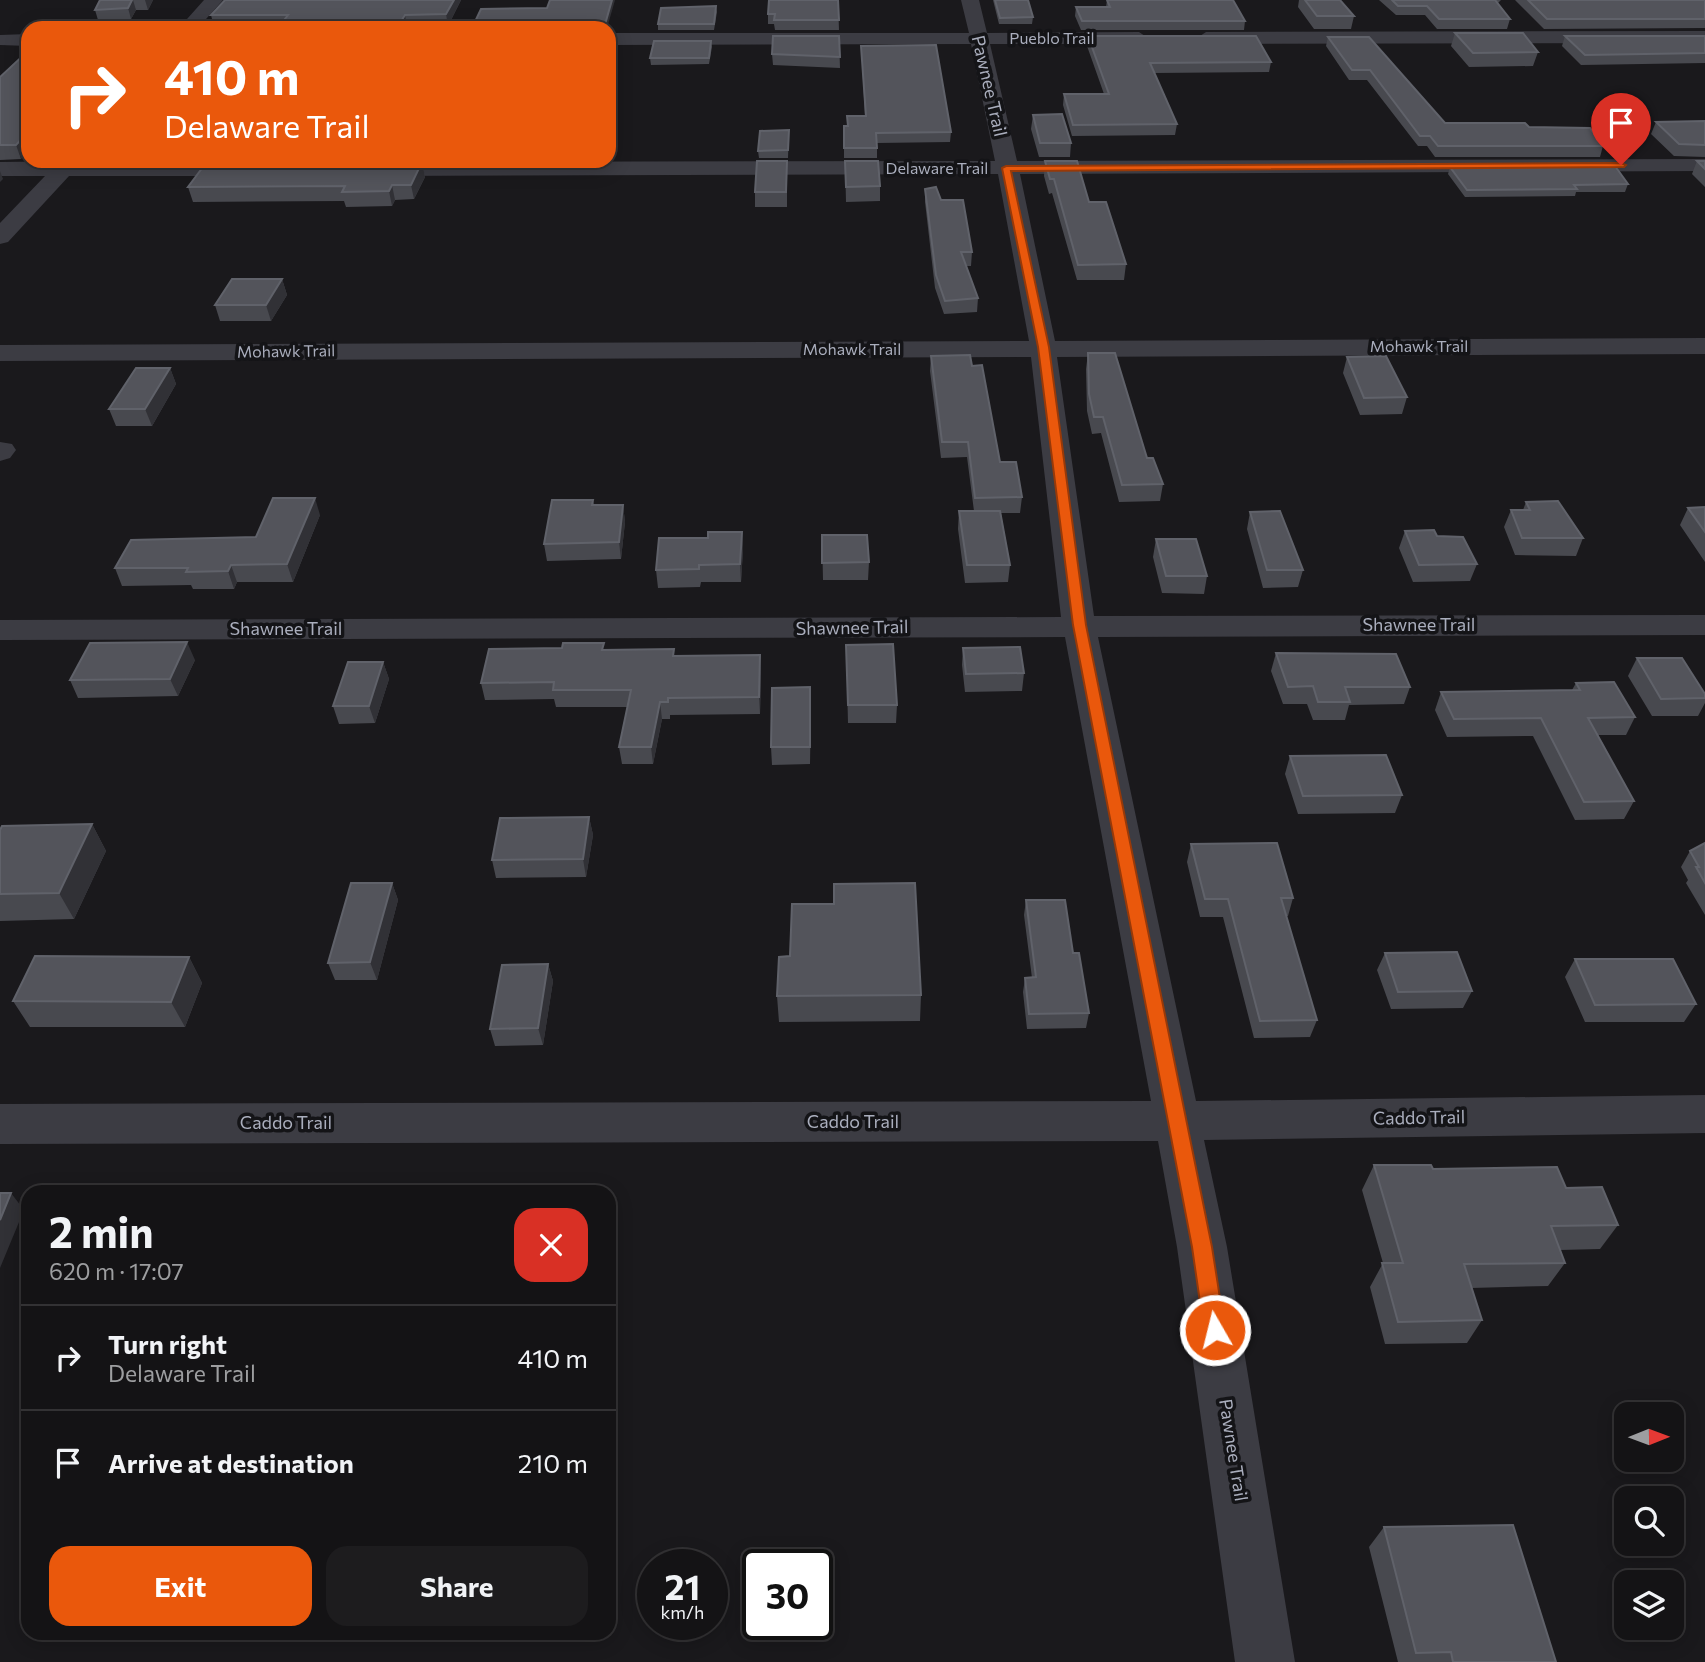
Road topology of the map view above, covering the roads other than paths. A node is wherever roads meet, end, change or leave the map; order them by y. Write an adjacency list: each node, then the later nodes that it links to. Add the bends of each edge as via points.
1 (214, 0): 3 (street)
2 (970, 0): 6 (street, Pawnee Trail)
3 (194, 21)
4 (1705, 37): 8 (street)
5 (616, 38): 6 (street, Pueblo Trail)
6 (977, 38): 7 (street, Pueblo Trail); 15 (street, Pawnee Trail)
7 (1151, 38)
8 (1192, 38)
9 (4, 40): 10 (street)
10 (21, 40)
11 (1705, 165): 15 (street, Delaware Trail)
12 (21, 168): 16 (street)
13 (63, 168): 19 (street)
14 (220, 168): 17 (street)
15 (1006, 168): 18 (street, Delaware Trail); 21 (street, Pawnee Trail)
16 (0, 169)
17 (271, 169)
18 (354, 169)
19 (0, 237)
20 (1705, 346): 21 (street, Mohawk Trail)
21 (1043, 347): 22 (street, Mohawk Trail); 23 (street, Pawnee Trail)
22 (0, 354)
23 (1079, 625): 24 (street, Shawnee Trail); 25 (street, Shawnee Trail); 27 (street, Pawnee Trail)
24 (1705, 625)
25 (0, 630)
26 (1705, 1114): 27 (street, Caddo Trail)
27 (1177, 1121): 28 (street, Caddo Trail); 29 (street, Pawnee Trail, via 1202,1247)
28 (0, 1124)
29 (1265, 1662)

